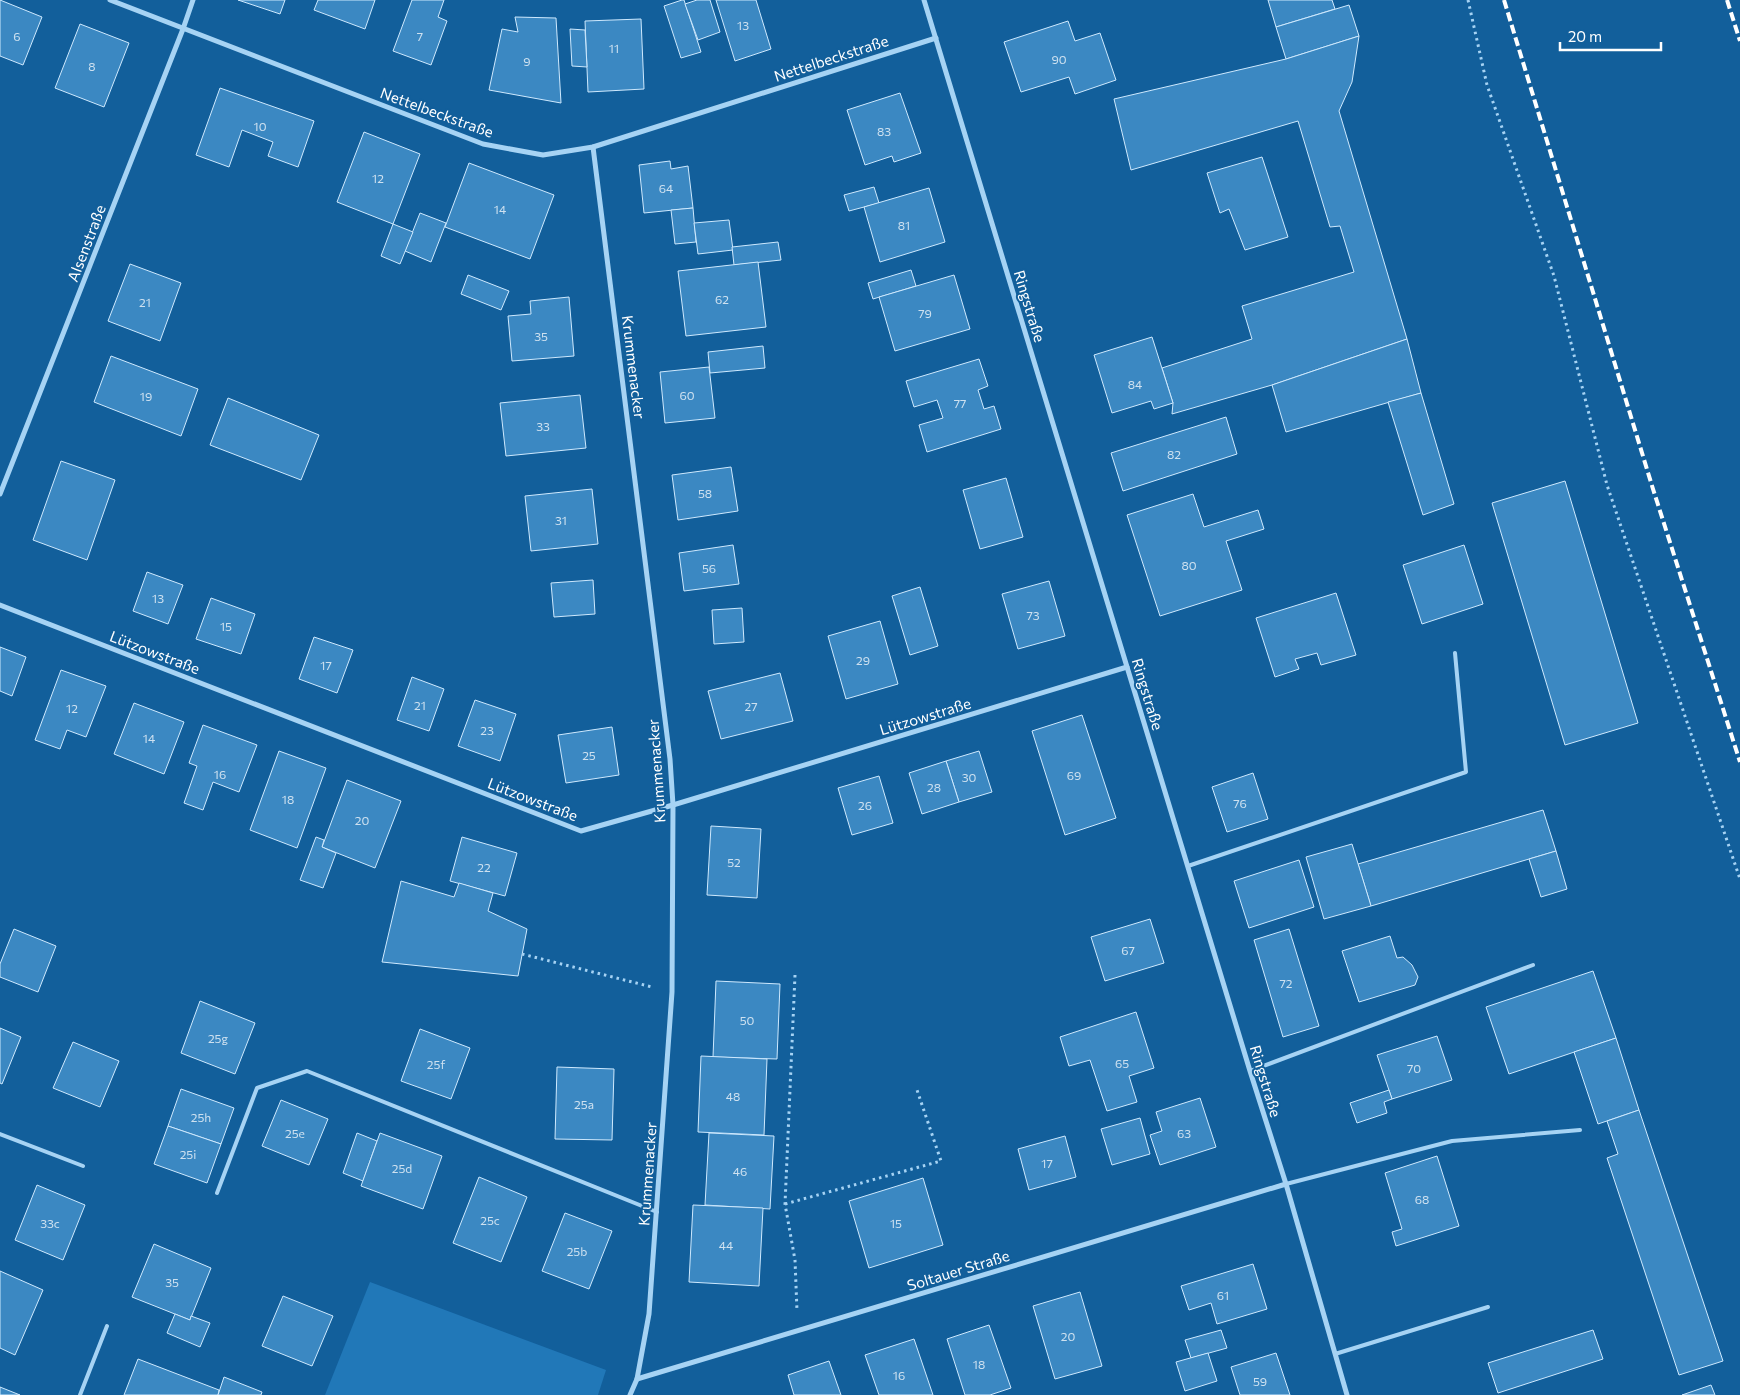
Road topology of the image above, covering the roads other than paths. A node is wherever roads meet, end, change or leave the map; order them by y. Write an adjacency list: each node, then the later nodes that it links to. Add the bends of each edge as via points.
1 (110, 0): 4 (street, Nettelbeckstraße)
2 (193, 0): 4 (street, Alsenstraße)
3 (924, 0): 5 (street, Ringstraße)
4 (183, 29): 6 (street, Nettelbeckstraße, via 483,144 543,155); 7 (street, Alsenstraße)
5 (936, 38): 6 (street, Nettelbeckstraße); 10 (street, Ringstraße)
6 (593, 147): 11 (street, Krummenacker, via 670,759)
7 (0, 494)
8 (0, 604): 11 (street, Lützowstraße, via 581,832)
9 (1455, 653): 12 (lane, via 1466,772)
10 (1127, 667): 11 (street, Lützowstraße); 12 (street, Ringstraße)
11 (673, 805): 20 (street, Krummenacker, via 672,992)
12 (1188, 866): 14 (street, Ringstraße)
13 (1533, 965): 14 (lane)
14 (1250, 1071): 18 (street, Ringstraße)
15 (1580, 1130): 18 (lane, via 1452,1141)
16 (0, 1134): 17 (lane)
17 (83, 1166)
18 (1286, 1184): 23 (street, Ringstraße); 24 (street, Soltauer Straße)
19 (217, 1193): 20 (lane, via 258,1088 307,1071)
20 (657, 1212): 24 (street, Krummenacker, via 649,1314)
21 (1488, 1307): 23 (lane)
22 (106, 1326): 25 (lane)
23 (1335, 1354): 27 (street, Ringstraße)
24 (637, 1379): 26 (street, Krummenacker)
25 (80, 1395)
26 (630, 1395)
27 (1347, 1395)

